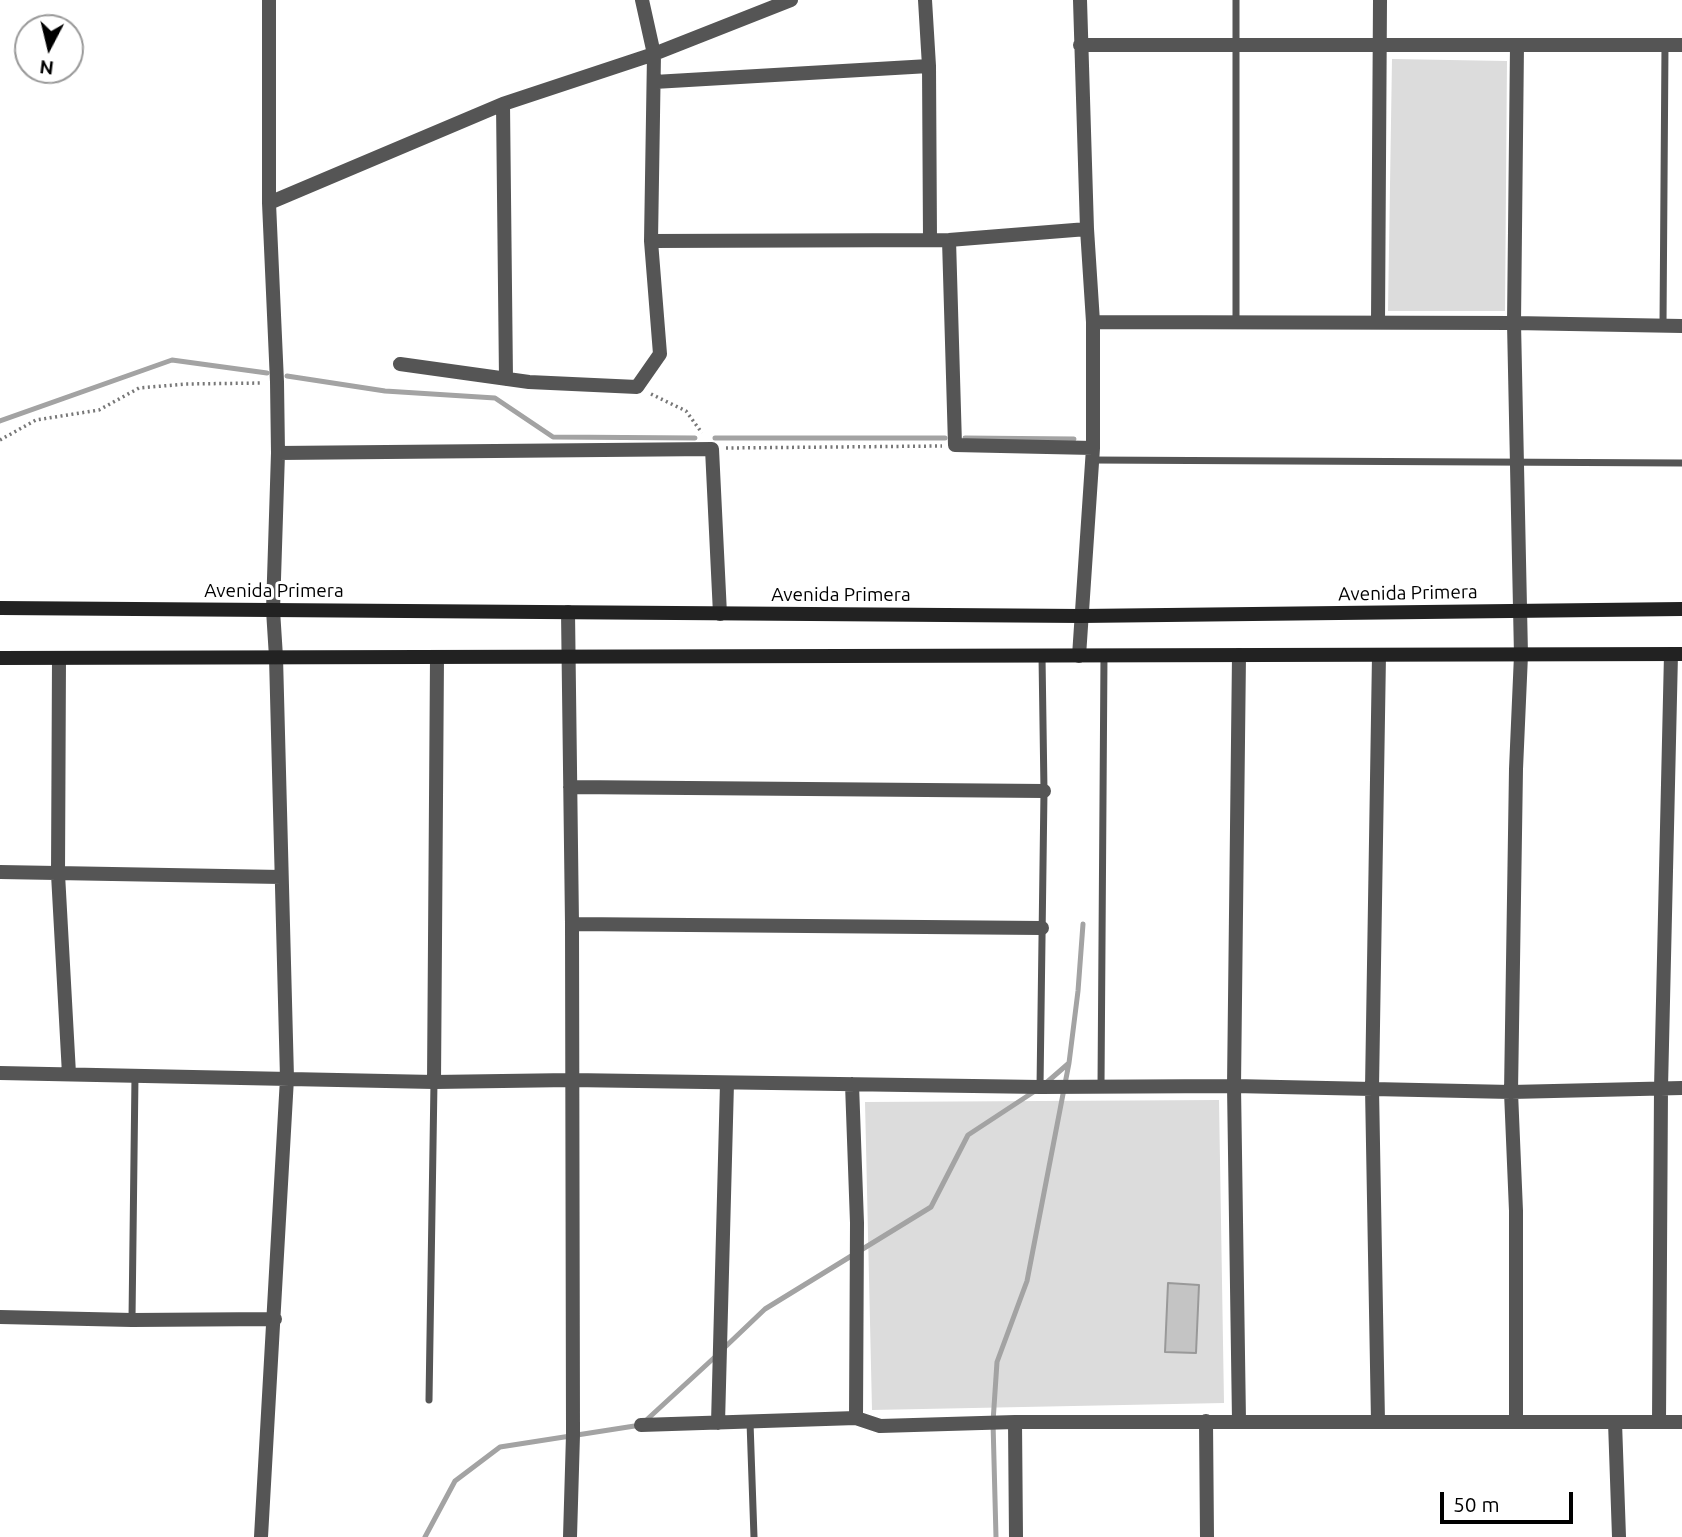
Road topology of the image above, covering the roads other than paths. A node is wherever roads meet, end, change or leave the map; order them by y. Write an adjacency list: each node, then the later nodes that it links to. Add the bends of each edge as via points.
1 (270, 0): 19 (street)
2 (642, 0): 15 (street)
3 (791, 0): 8 (street)
4 (925, 0): 16 (street)
5 (1080, 0): 9 (street)
6 (1236, 0): 10 (lane)
7 (1380, 0): 11 (street)
8 (757, 7): 15 (street)
9 (1080, 45): 10 (street); 20 (street)
10 (1237, 45): 11 (street); 26 (lane)
11 (1380, 45): 12 (street); 25 (street)
12 (1517, 45): 13 (street); 27 (street)
13 (1665, 45): 14 (street); 28 (lane)
14 (1682, 45)
15 (654, 54): 17 (street); 18 (street)
16 (929, 66): 17 (street); 21 (street)
17 (654, 82): 23 (street)
18 (503, 104): 19 (street); 31 (street)
19 (270, 203): 32 (street)
20 (1087, 229): 22 (street); 24 (street)
21 (930, 240): 22 (street); 23 (street)
22 (949, 240): 33 (street, via 955,445)
23 (651, 241): 31 (street, via 660,354 637,387)
24 (1093, 322): 26 (street); 33 (street)
25 (1378, 322): 26 (street); 27 (street)
26 (1236, 323)
27 (1514, 323): 28 (street); 34 (street)
28 (1663, 326): 29 (street)
29 (1682, 326)
30 (400, 365): 31 (street)
31 (506, 379)
32 (278, 453): 38 (street); 41 (street, via 712,449)
33 (1093, 454): 34 (lane); 42 (street)
34 (1517, 462): 35 (lane); 39 (street)
35 (1682, 463)
36 (0, 608): 38 (main road, Avenida Primera)
37 (1682, 609): 39 (main road, Avenida Primera)
38 (273, 610): 40 (main road, Avenida Primera); 50 (street)
39 (1520, 611): 42 (main road, Avenida Primera); 47 (street)
40 (568, 612): 41 (main road, Avenida Primera); 52 (street)
41 (720, 614): 42 (main road, Avenida Primera)
42 (1081, 616): 49 (street)
43 (1677, 654): 47 (main road); 74 (street)
44 (1104, 655): 45 (main road); 49 (main road); 72 (lane)
45 (1239, 655): 46 (main road); 70 (street)
46 (1379, 655): 47 (main road); 73 (street)
47 (1521, 655): 76 (street)
48 (1042, 656): 49 (main road); 52 (main road); 56 (lane)
49 (1079, 656)
50 (276, 657): 51 (main road); 54 (main road); 59 (street)
51 (437, 657): 52 (main road); 67 (street)
52 (568, 657): 55 (street)
53 (0, 658): 54 (main road)
54 (59, 658): 58 (street)
55 (570, 786): 56 (street); 60 (street)
56 (1044, 791): 61 (lane)
57 (0, 872): 58 (street)
58 (58, 874): 59 (street); 63 (street)
59 (281, 877): 65 (street)
60 (572, 924): 61 (street); 66 (street)
61 (1042, 928): 71 (lane)
62 (0, 1073): 63 (street)
63 (69, 1074): 64 (street)
64 (135, 1075): 65 (street); 79 (lane)
65 (287, 1078): 67 (street); 78 (street)
66 (571, 1080): 67 (street); 68 (street); 94 (street)
67 (434, 1082): 80 (lane)
68 (727, 1083): 69 (street); 91 (street)
69 (852, 1084): 71 (street); 81 (street, via 858,1223)
70 (1234, 1086): 72 (street); 73 (street); 84 (street)
71 (1040, 1087): 72 (street)
72 (1101, 1087)
73 (1372, 1088): 76 (street); 86 (street)
74 (1661, 1088): 75 (street); 76 (street); 89 (street)
75 (1682, 1088)
76 (1511, 1091): 87 (street)
77 (0, 1317): 79 (street)
78 (275, 1319): 79 (street); 93 (street)
79 (132, 1320)
80 (429, 1400)
81 (856, 1418): 82 (street); 85 (street, via 880,1426)
82 (750, 1421): 91 (street); 95 (lane)
83 (1206, 1421): 84 (street); 85 (street); 97 (street)
84 (1238, 1421): 86 (street)
85 (1015, 1422): 96 (street)
86 (1378, 1422): 87 (street)
87 (1516, 1422): 88 (street)
88 (1615, 1422): 89 (street); 98 (street)
89 (1659, 1422): 90 (street)
90 (1682, 1422)
91 (718, 1423): 92 (street)
92 (640, 1425)
93 (261, 1537)
94 (570, 1537)
95 (754, 1537)
96 (1016, 1537)
97 (1207, 1537)
98 (1619, 1537)

